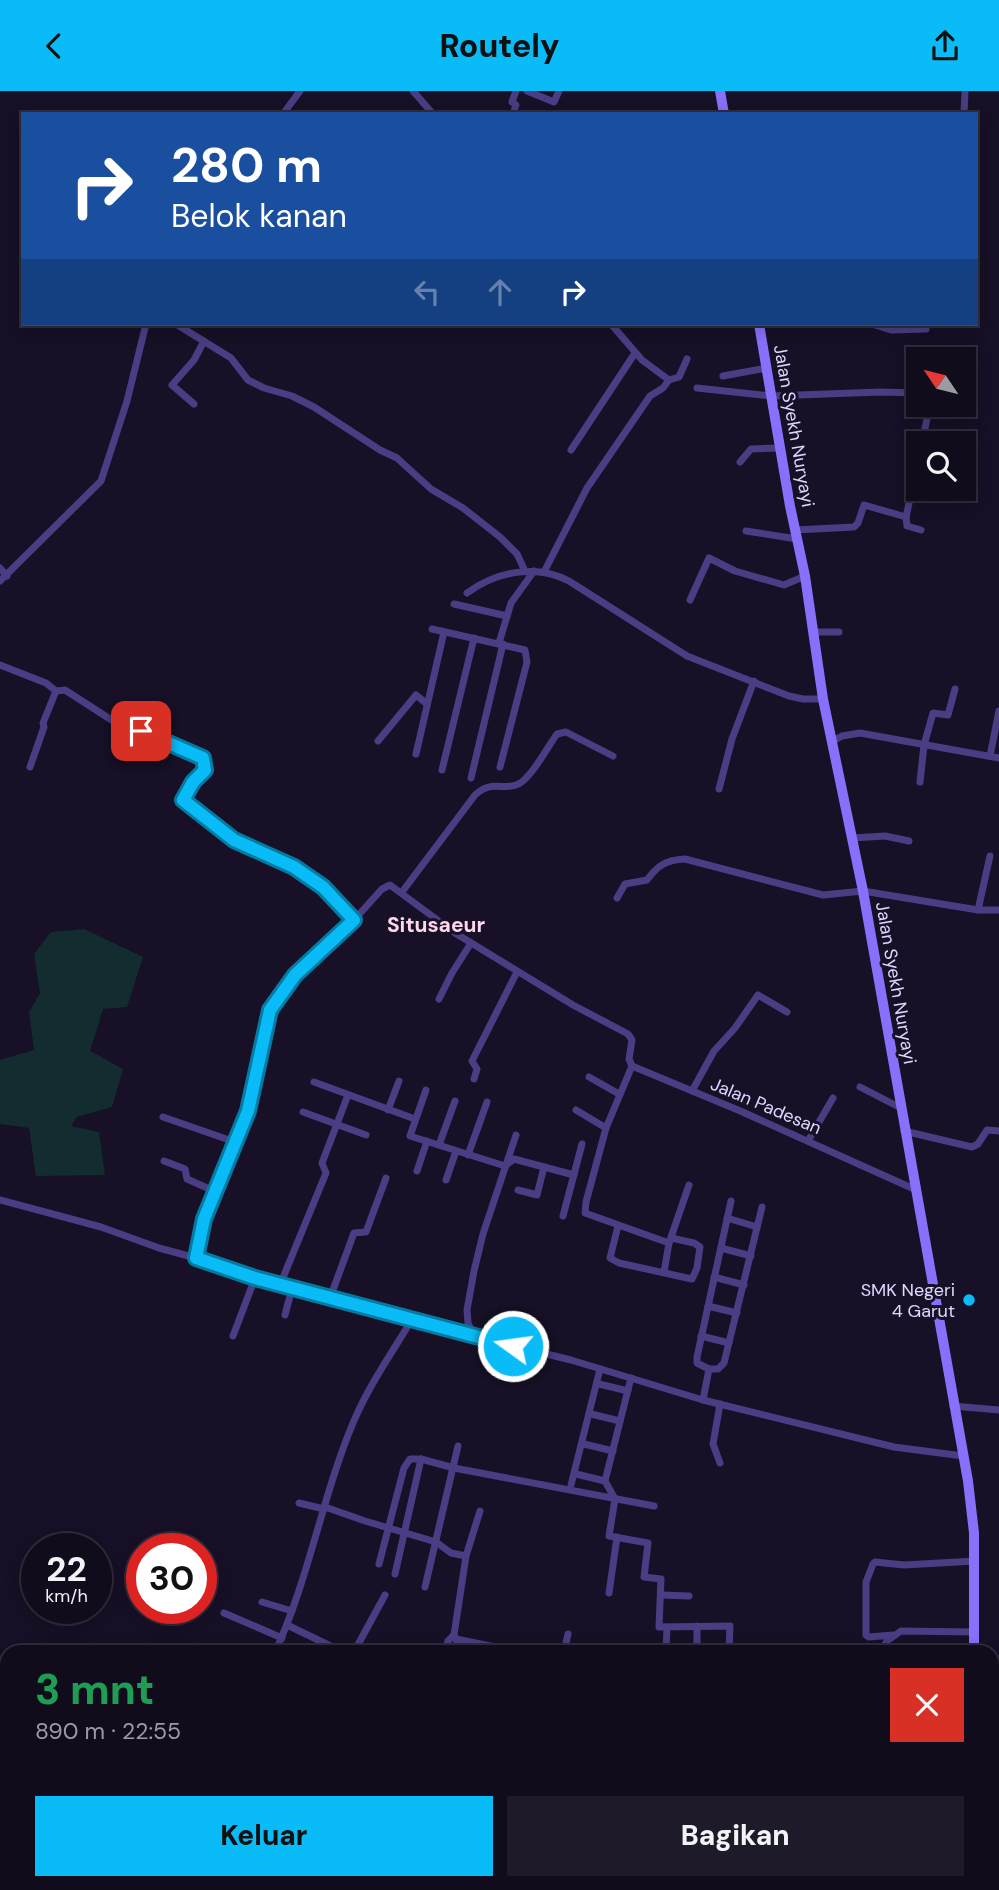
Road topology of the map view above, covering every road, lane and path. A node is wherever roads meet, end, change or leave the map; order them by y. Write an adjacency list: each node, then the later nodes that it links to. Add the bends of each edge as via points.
1 (300, 91): 8 (street)
2 (413, 91): 9 (street)
3 (516, 91): 10 (street)
4 (527, 91): 5 (street, via 554,102)
5 (559, 91)
6 (720, 91): 11 (main road)
7 (965, 91): 12 (street)
8 (284, 112)
9 (431, 112)
10 (514, 112)
11 (724, 112)
12 (964, 112)
13 (146, 326): 44 (street, via 101,481)
14 (179, 326): 19 (street)
15 (613, 326): 20 (street)
16 (759, 326): 22 (main road, Jalan Syekh Nuryayi)
17 (878, 326): 18 (street)
18 (926, 329)
19 (204, 341): 30 (street, via 172,385); 40 (street, via 235,361 248,380 314,407 397,458 431,489 500,537 517,554)
20 (635, 353): 25 (street); 32 (street)
21 (687, 359): 25 (street, via 679,377)
22 (767, 368): 23 (street); 29 (main road, Jalan Syekh Nuryayi)
23 (734, 374): 24 (street); 27 (street)
24 (723, 376)
25 (669, 380): 42 (street, via 650,395 587,488)
26 (696, 388): 27 (street)
27 (735, 392): 29 (street)
28 (906, 392): 29 (street)
29 (772, 396): 31 (main road, Jalan Syekh Nuryayi)
30 (194, 404)
31 (780, 448): 33 (street, via 751,449); 38 (main road, Jalan Syekh Nuryayi)
32 (570, 450)
33 (740, 462)
34 (909, 501): 35 (street)
35 (906, 517): 36 (street, via 908,526); 38 (street, via 864,505 854,527)
36 (921, 530)
37 (747, 531): 38 (street)
38 (796, 534): 43 (main road, Jalan Syekh Nuryayi)
39 (0, 568): 44 (street)
40 (525, 571): 41 (street); 45 (street, via 480,583)
41 (534, 571): 42 (street); 48 (street)
42 (544, 572): 56 (street, via 569,581 687,656)
43 (805, 576): 46 (street, via 784,585 709,558); 51 (main road, Jalan Syekh Nuryayi)
44 (3, 578)
45 (467, 593)
46 (690, 600)
47 (454, 604): 48 (street)
48 (507, 616): 54 (street)
49 (432, 629): 50 (street)
50 (444, 632): 53 (street); 60 (street)
51 (814, 632): 52 (street); 59 (main road, Jalan Syekh Nuryayi)
52 (839, 632)
53 (474, 638): 54 (street); 71 (street)
54 (501, 643): 70 (street, via 525,650 527,662); 72 (street)
55 (0, 665): 58 (street)
56 (754, 681): 59 (street, via 796,698); 74 (street)
57 (955, 689): 64 (street, via 948,715 933,713)
58 (55, 691): 69 (street); 83 (street, via 65,690 127,730 144,731 203,758 205,770 183,800 234,840 294,867 323,887)
59 (823, 699): 63 (main road, Jalan Syekh Nuryayi)
60 (427, 704): 62 (street, via 416,695); 65 (street)
61 (999, 711): 67 (street)
62 (378, 741)
63 (833, 741): 64 (street, via 860,733); 75 (main road, Jalan Syekh Nuryayi)
64 (924, 745): 67 (street); 73 (street)
65 (416, 754)
66 (613, 756): 79 (street, via 559,732 523,781 486,787 475,795)
67 (990, 756): 68 (street)
68 (999, 758)
69 (30, 767)
70 (500, 767)
71 (442, 771)
72 (471, 778)
73 (920, 782)
74 (719, 789)
75 (852, 838): 76 (street, via 885,836); 78 (main road, Jalan Syekh Nuryayi)
76 (909, 841)
77 (990, 856): 82 (street)
78 (863, 891): 80 (street, via 823,895 685,859 669,860 647,880 625,884); 82 (street); 101 (main road, Jalan Syekh Nuryayi)
79 (402, 893): 83 (street, via 385,887); 84 (street)
80 (617, 898)
81 (999, 909): 82 (street)
82 (978, 910)
83 (354, 920): 115 (street, via 295,975 273,1003 248,1111)
84 (471, 943): 85 (street); 86 (street)
85 (517, 972): 88 (street, via 631,1037); 90 (street, via 472,1061 477,1069)
86 (439, 999)
87 (787, 1012): 95 (street, via 758,995 714,1051)
88 (632, 1066): 95 (street, Jalan Padesan); 96 (street)
89 (589, 1077): 96 (street)
90 (474, 1079)
91 (399, 1081): 102 (street)
92 (314, 1082): 97 (street)
93 (860, 1087): 101 (street)
94 (426, 1090): 106 (street)
95 (692, 1091): 114 (street, Jalan Padesan)
96 (619, 1094): 108 (street)
97 (348, 1095): 102 (street); 107 (street)
98 (833, 1098): 114 (street)
99 (455, 1101): 117 (street)
100 (487, 1102): 119 (street)
101 (899, 1107): 109 (main road, Jalan Syekh Nuryayi)
102 (388, 1110): 106 (street)
103 (576, 1111): 108 (street)
104 (303, 1112): 107 (street)
105 (163, 1117): 115 (street)
106 (415, 1119): 113 (street, via 410,1136)
107 (337, 1124): 111 (street); 145 (street, via 322,1163 326,1173)
108 (606, 1128): 136 (street, via 584,1209 587,1215)
109 (904, 1131): 110 (street, via 972,1147 987,1130); 128 (main road, Jalan Syekh Nuryayi)
110 (999, 1131)
111 (366, 1135)
112 (516, 1135): 121 (street)
113 (427, 1141): 117 (street); 123 (street)
114 (808, 1141): 128 (street, Jalan Padesan)
115 (235, 1142): 130 (street)
116 (582, 1144): 124 (street)
117 (439, 1145): 118 (street)
118 (456, 1151): 119 (street); 126 (street)
119 (468, 1155): 121 (street)
120 (164, 1161): 130 (street, via 185,1169 187,1179)
121 (505, 1167): 122 (street, via 514,1159); 155 (street, via 474,1271 467,1310)
122 (544, 1167): 124 (street); 129 (street, via 537,1195)
123 (417, 1171)
124 (574, 1175): 134 (street)
125 (386, 1178): 148 (street, via 366,1232 354,1233)
126 (446, 1181)
127 (689, 1185): 138 (street)
128 (914, 1189): 164 (main road, Jalan Syekh Nuryayi)
129 (518, 1190)
130 (214, 1191): 141 (street)
131 (0, 1200): 141 (street)
132 (731, 1201): 135 (street)
133 (762, 1207): 137 (street)
134 (563, 1216)
135 (727, 1218): 137 (street); 139 (street)
136 (618, 1226): 138 (street); 142 (street, via 610,1258)
137 (757, 1227): 140 (street)
138 (670, 1240): 142 (street); 142 (street, via 694,1243 701,1249 692,1279)
139 (721, 1248): 140 (street); 143 (street)
140 (751, 1256): 146 (street)
141 (196, 1258): 144 (street)
142 (664, 1272)
143 (714, 1277): 146 (street); 149 (street)
144 (255, 1278): 145 (street); 153 (street)
145 (280, 1285): 147 (street)
146 (744, 1285): 150 (street)
147 (292, 1288): 148 (street); 151 (street)
148 (330, 1298): 152 (street)
149 (708, 1306): 150 (street); 154 (street)
150 (737, 1313): 156 (street)
151 (285, 1315)
152 (411, 1321): 155 (street); 181 (street, via 360,1407)
153 (233, 1336)
154 (701, 1336): 156 (street); 158 (street, via 697,1363)
155 (474, 1337): 157 (street)
156 (729, 1343): 158 (street, via 722,1367)
157 (600, 1369): 159 (street); 177 (street)
158 (709, 1369): 162 (street)
159 (631, 1378): 161 (street); 162 (street)
160 (599, 1384): 161 (street)
161 (628, 1391): 167 (street)
162 (703, 1400): 163 (street)
163 (720, 1404): 171 (street, via 894,1447); 173 (street, via 713,1442)
164 (953, 1406): 165 (street); 171 (main road, Jalan Syekh Nuryayi)
165 (999, 1410)
166 (591, 1414): 167 (street)
167 (620, 1421): 170 (street)
168 (583, 1444): 170 (street)
169 (458, 1446): 174 (street)
170 (613, 1451): 176 (street)
171 (963, 1456): 188 (main road, Jalan Syekh Nuryayi)
172 (421, 1459): 174 (street); 183 (street, via 407,1462); 184 (street)
173 (720, 1463)
174 (454, 1468): 178 (street); 186 (street)
175 (576, 1474): 176 (street)
176 (605, 1481): 178 (street)
177 (571, 1485)
178 (615, 1499): 180 (street); 185 (street, via 609,1536)
179 (299, 1503): 181 (street)
180 (654, 1506)
181 (324, 1508): 183 (street); 197 (street)
182 (480, 1511): 187 (street)
183 (389, 1529): 184 (street); 189 (street)
184 (403, 1533): 186 (street); 190 (street)
185 (617, 1537): 192 (street); 194 (street, via 648,1543 644,1577 661,1579)
186 (436, 1542): 187 (street, via 451,1553); 191 (street)
187 (466, 1556): 205 (street)
188 (975, 1561): 202 (main road, Jalan Syekh Nuryayi); 204 (street, via 875,1562 866,1582 866,1635)
189 (379, 1564)
190 (395, 1574)
191 (425, 1587)
192 (609, 1593)
193 (385, 1595): 209 (street)
194 (660, 1595): 195 (street); 201 (street, via 659,1627)
195 (690, 1596)
196 (262, 1602): 197 (street)
197 (292, 1611): 199 (street)
198 (224, 1613): 206 (street)
199 (287, 1625): 206 (street); 208 (street)
200 (697, 1626): 201 (street); 215 (street); 216 (street, via 730,1626)
201 (667, 1627): 214 (street)
202 (974, 1632): 204 (street, via 901,1631); 218 (main road, Jalan Syekh Nuryayi)
203 (568, 1634): 213 (street)
204 (894, 1635): 217 (street)
205 (455, 1637): 210 (street); 211 (street); 212 (street)
206 (282, 1638): 207 (street)
207 (278, 1645)
208 (328, 1645)
209 (358, 1645)
210 (446, 1645)
211 (456, 1645)
212 (487, 1645)
213 (566, 1645)
214 (666, 1645)
215 (697, 1645)
216 (730, 1645)
217 (885, 1645)
218 (974, 1645)

